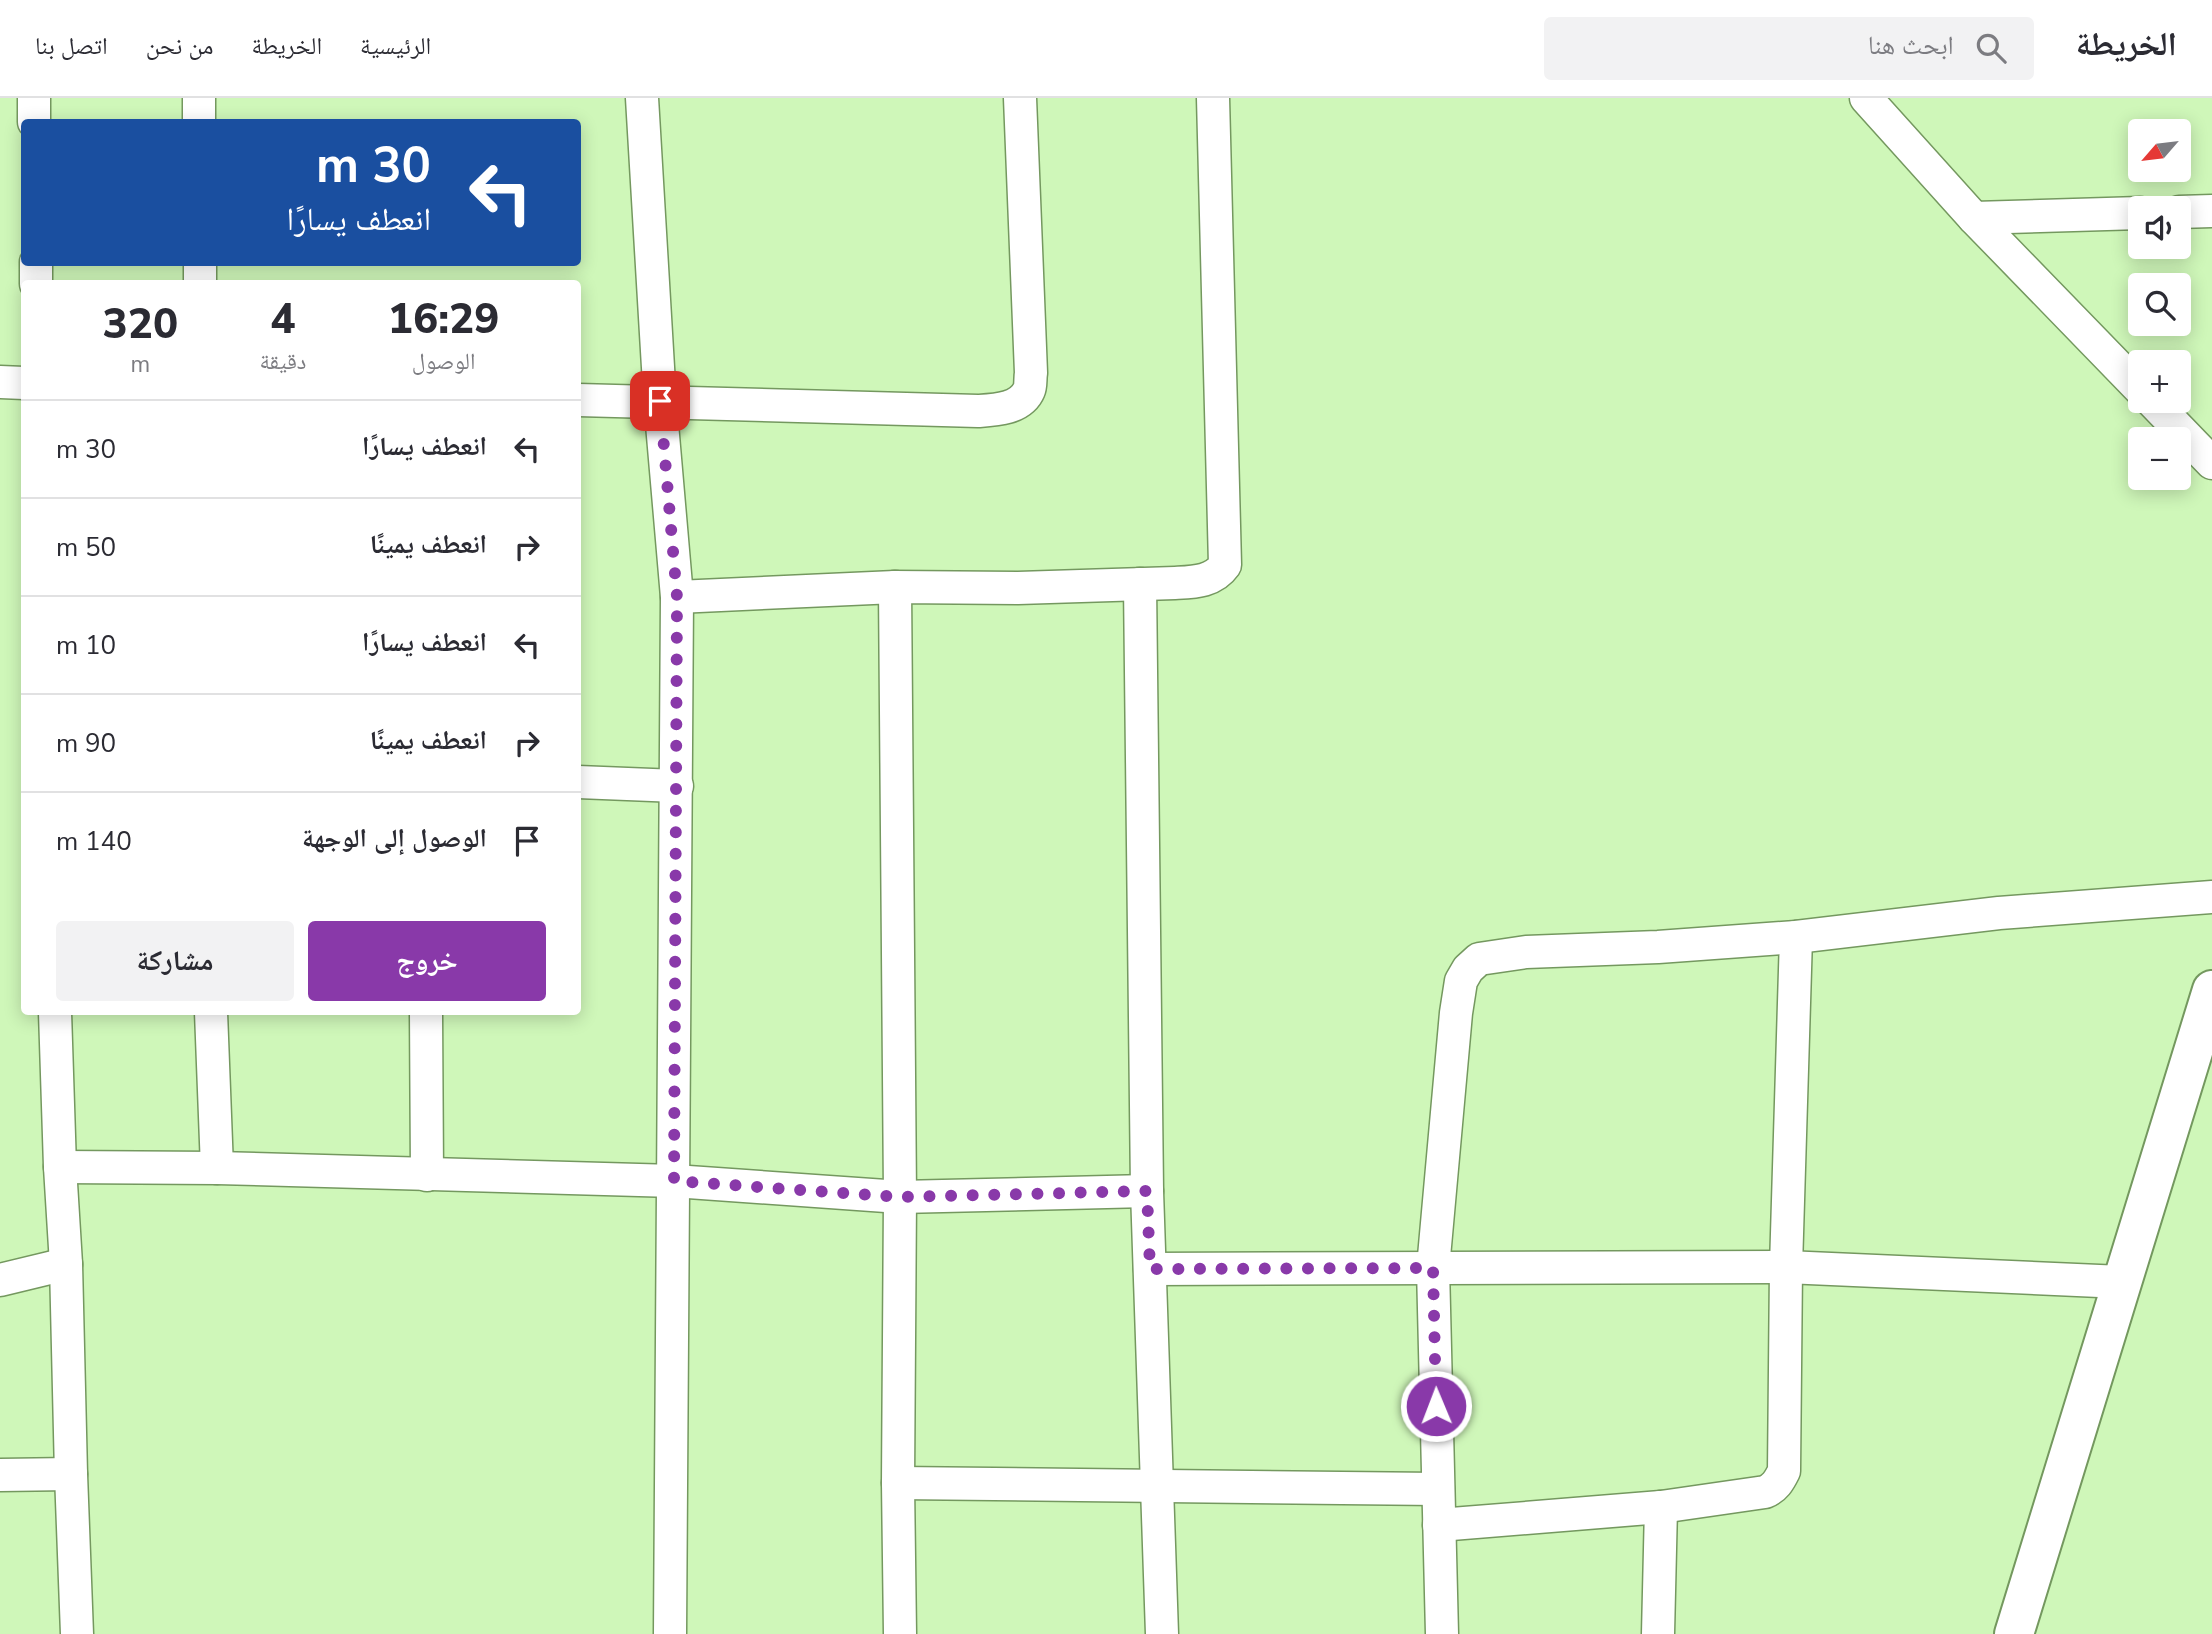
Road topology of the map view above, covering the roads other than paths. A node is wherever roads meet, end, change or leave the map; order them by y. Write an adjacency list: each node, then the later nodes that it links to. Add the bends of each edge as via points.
1 (34, 98): 7 (street)
2 (199, 98): 8 (street)
3 (642, 98): 17 (street)
4 (1020, 98): 17 (street, via 1031,373 1029,391 1017,403 978,411)
5 (1213, 98): 20 (street, via 1224,565 1218,574 1200,581)
6 (1866, 98): 12 (street)
7 (34, 119)
8 (199, 119)
9 (2212, 211): 10 (street)
10 (2191, 212)
11 (2128, 214): 12 (street)
12 (1973, 218): 13 (street)
13 (2128, 377)
14 (0, 382): 15 (street)
15 (21, 383)
16 (581, 400): 17 (street)
17 (660, 401): 22 (street)
18 (2164, 413): 19 (street)
19 (2212, 463)
20 (1140, 584): 21 (street); 35 (street)
21 (895, 587): 22 (street); 36 (street)
22 (677, 597): 24 (street)
23 (581, 782): 24 (street)
24 (677, 786): 34 (street)
25 (2212, 897): 26 (street, via 1999,913)
26 (1796, 937): 38 (street); 39 (street, via 1526,952 1479,959 1468,969 1461,981 1456,1013)
27 (2212, 990): 42 (street)
28 (55, 1015): 31 (street)
29 (211, 1015): 32 (street)
30 (426, 1015): 33 (street)
31 (60, 1167): 32 (street); 37 (street)
32 (217, 1168): 33 (street)
33 (427, 1175): 34 (street)
34 (674, 1181): 36 (street); 51 (street)
35 (1147, 1191): 36 (street); 40 (street)
36 (900, 1197): 45 (street)
37 (66, 1264): 41 (street); 43 (street)
38 (1786, 1267): 39 (street); 42 (street); 48 (street, via 1784,1471 1779,1481 1765,1492)
39 (1433, 1268): 40 (street); 47 (street)
40 (1150, 1269): 46 (street)
41 (0, 1280)
42 (2122, 1282): 56 (street)
43 (71, 1474): 44 (street); 50 (street)
44 (0, 1475)
45 (898, 1483): 46 (street); 52 (street)
46 (1156, 1486): 47 (street); 53 (street)
47 (1438, 1489): 49 (street)
48 (1661, 1507): 49 (street); 55 (street)
49 (1439, 1525): 54 (street)
50 (77, 1634)
51 (670, 1634)
52 (900, 1634)
53 (1162, 1634)
54 (1441, 1634)
55 (1658, 1634)
56 (2014, 1634)

